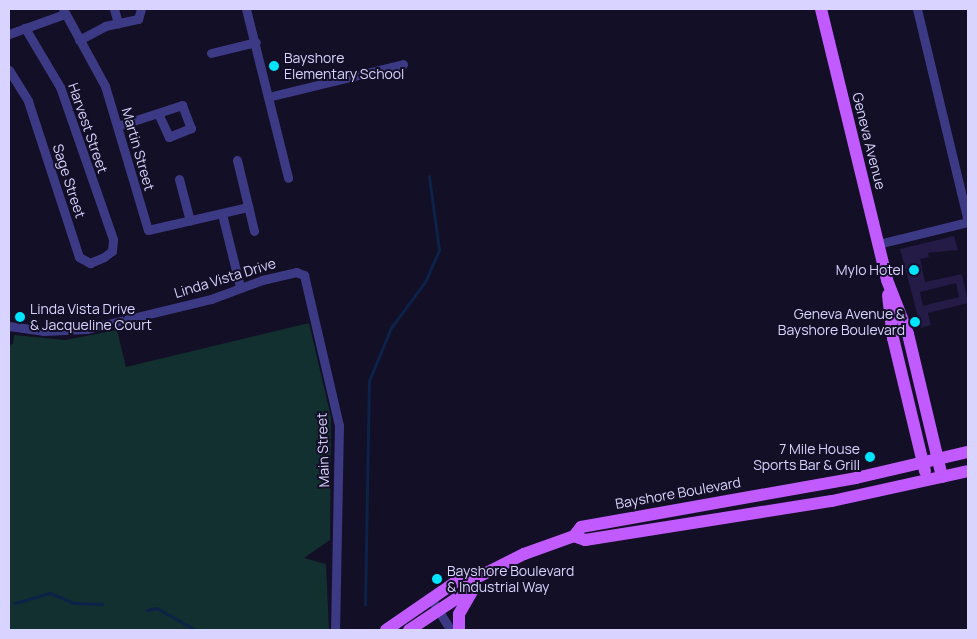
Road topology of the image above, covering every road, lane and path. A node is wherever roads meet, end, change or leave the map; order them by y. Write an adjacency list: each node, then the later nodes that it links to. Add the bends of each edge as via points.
1 (114, 9): 7 (street)
2 (141, 9): 7 (street, via 138,19)
3 (246, 9): 11 (street)
4 (822, 9): 27 (main road, Geneva Avenue)
5 (917, 9): 24 (street)
6 (64, 11): 8 (street); 10 (street, Martin Street)
7 (118, 23): 10 (street)
8 (26, 28): 9 (street); 26 (street, Harvest Street, via 60,87)
9 (9, 34)
10 (79, 40): 17 (street, Martin Street, via 101,77)
11 (256, 42): 12 (street); 15 (street)
12 (210, 53)
13 (403, 64): 15 (street)
14 (9, 70): 26 (street, Sage Street, via 28,101 79,257 90,263 104,257 112,251)
15 (268, 97): 19 (street)
16 (158, 112): 17 (street)
17 (117, 126): 23 (street, Martin Street, via 148,230)
18 (237, 160): 21 (street)
19 (288, 178)
20 (179, 179): 23 (street)
21 (248, 207): 22 (street, Martin Street); 25 (street)
22 (222, 214): 23 (street, Martin Street); 30 (street)
23 (190, 221)
24 (968, 222): 27 (street)
25 (254, 231)
26 (113, 240)
27 (878, 244): 29 (main road, Geneva Avenue)
28 (302, 273): 30 (street, Linda Vista Drive); 42 (street, Main Street, via 339,425)
29 (887, 280): 33 (main road, Geneva Avenue, via 908,334); 34 (main road, Geneva Avenue, via 893,338)
30 (240, 287): 31 (street, Linda Vista Drive, via 199,302 87,329 43,331)
31 (9, 326)
32 (968, 452): 33 (main road, Bayshore Boulevard)
33 (938, 459): 34 (main road, Bayshore Boulevard); 36 (main road, Geneva Avenue)
34 (924, 463): 37 (main road, Geneva Avenue); 38 (main road, Bayshore Boulevard, via 599,522 581,527)
35 (968, 471): 36 (main road, Bayshore Boulevard)
36 (942, 477): 37 (main road, Bayshore Boulevard)
37 (928, 481): 38 (main road, Bayshore Boulevard, via 585,540)
38 (574, 536): 39 (main road, Bayshore Boulevard)
39 (478, 577): 40 (main road, Bayshore Boulevard, via 460,579); 41 (main road, Bayshore Boulevard, via 468,591); 46 (main road, via 460,614)
40 (430, 597): 41 (street); 43 (main road, Bayshore Boulevard)
41 (438, 609): 44 (main road, Bayshore Boulevard); 45 (street)
42 (335, 630)
43 (386, 630)
44 (409, 630)
45 (451, 630)
46 (459, 630)

